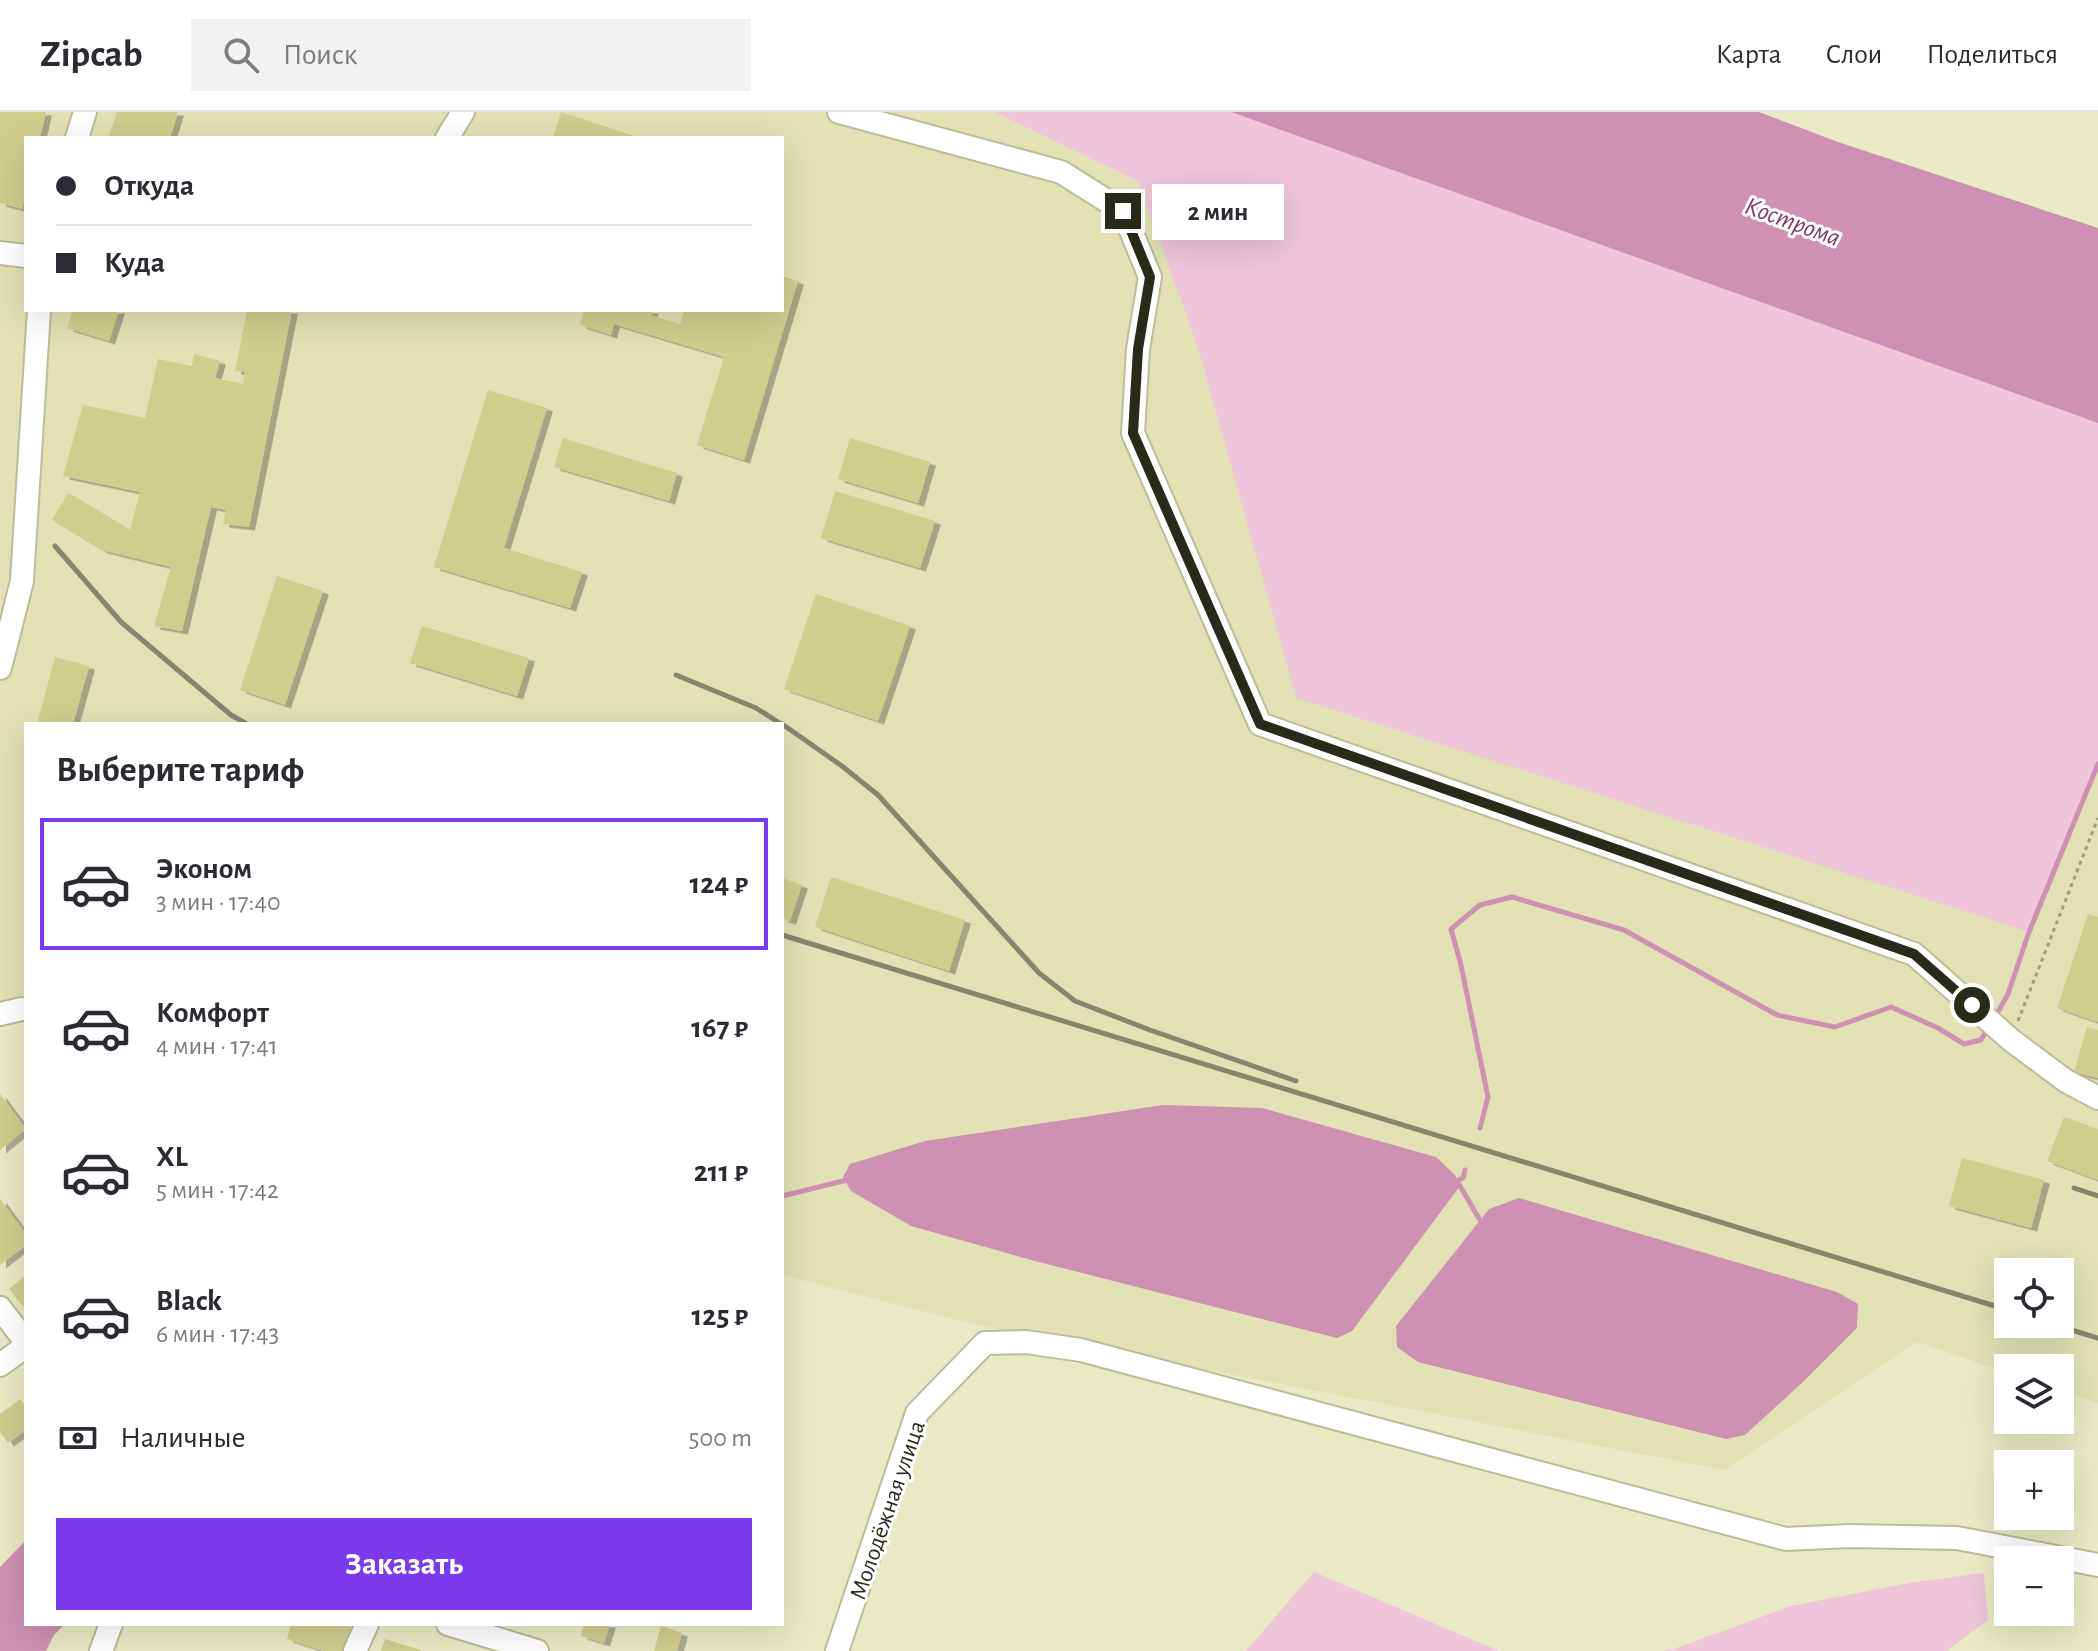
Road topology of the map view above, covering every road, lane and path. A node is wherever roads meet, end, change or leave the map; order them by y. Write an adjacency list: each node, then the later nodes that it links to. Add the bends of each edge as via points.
1 (85, 112): 4 (street)
2 (463, 112): 5 (street)
3 (839, 112): 11 (street, via 1061,172 1123,211 1150,277 1138,349 1133,433 1260,724 1914,954)
4 (78, 136)
5 (448, 136)
6 (0, 253): 7 (street)
7 (24, 256)
8 (39, 312): 9 (street, via 22,581)
9 (0, 668)
10 (2098, 818): 11 (path)
11 (2011, 1040): 12 (street)
12 (2098, 1098)
13 (0, 1308): 14 (street)
14 (24, 1341)
15 (24, 1346): 16 (street)
16 (0, 1365)
17 (2098, 1565): 24 (street, Молодёжная улица, via 1957,1538 1786,1539 1081,1350 985,1343 917,1413)
18 (110, 1626): 21 (street)
19 (366, 1626): 22 (street)
20 (455, 1626): 23 (street)
21 (101, 1651)
22 (355, 1651)
23 (537, 1651)
24 (837, 1651)

